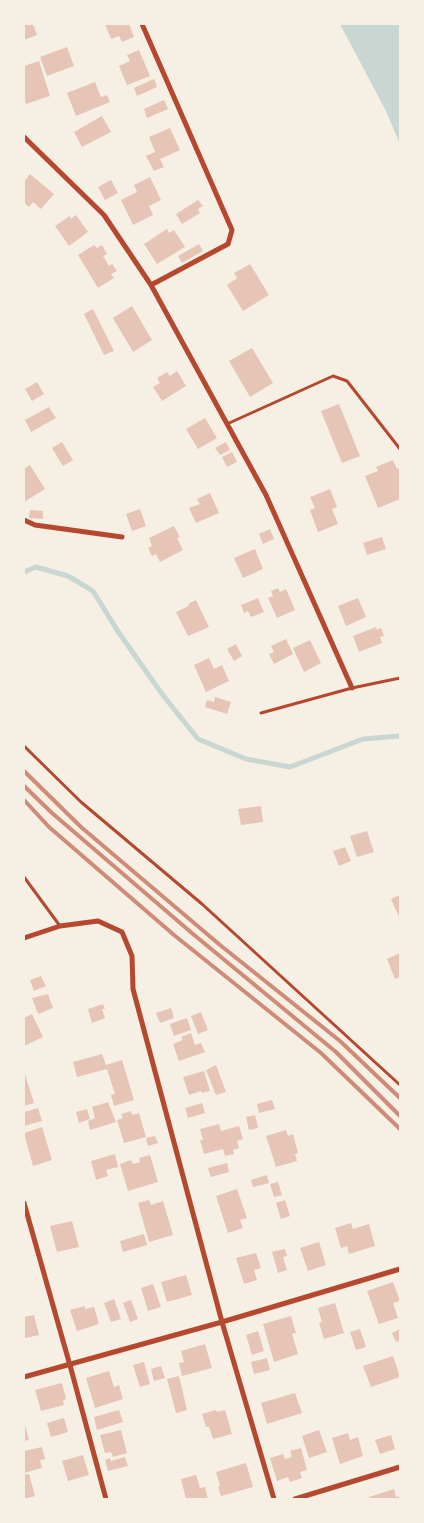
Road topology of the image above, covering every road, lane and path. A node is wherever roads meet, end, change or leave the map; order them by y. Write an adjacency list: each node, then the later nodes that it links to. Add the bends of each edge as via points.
1 (142, 24): 3 (street, via 232,230 228,244)
2 (24, 137): 3 (street, via 104,215)
3 (151, 285): 4 (street)
4 (227, 424): 5 (lane, via 333,376 348,381); 9 (street, via 266,495)
5 (400, 449)
6 (24, 520): 7 (street, via 35,525)
7 (122, 537)
8 (400, 678): 9 (lane)
9 (352, 688): 10 (lane)
10 (261, 713)
11 (24, 746): 15 (path, via 81,802 202,904)
12 (24, 877): 13 (lane)
13 (60, 926): 14 (street); 18 (street, via 98,921 122,932 132,956 133,989)
14 (24, 938)
15 (400, 1085)
16 (24, 1203): 19 (street)
17 (400, 1269): 18 (street)
18 (222, 1322): 19 (street); 23 (street)
19 (70, 1364): 20 (street); 22 (street)
20 (24, 1377)
21 (400, 1467): 24 (street)
22 (106, 1499)
23 (274, 1499)
24 (294, 1499)

